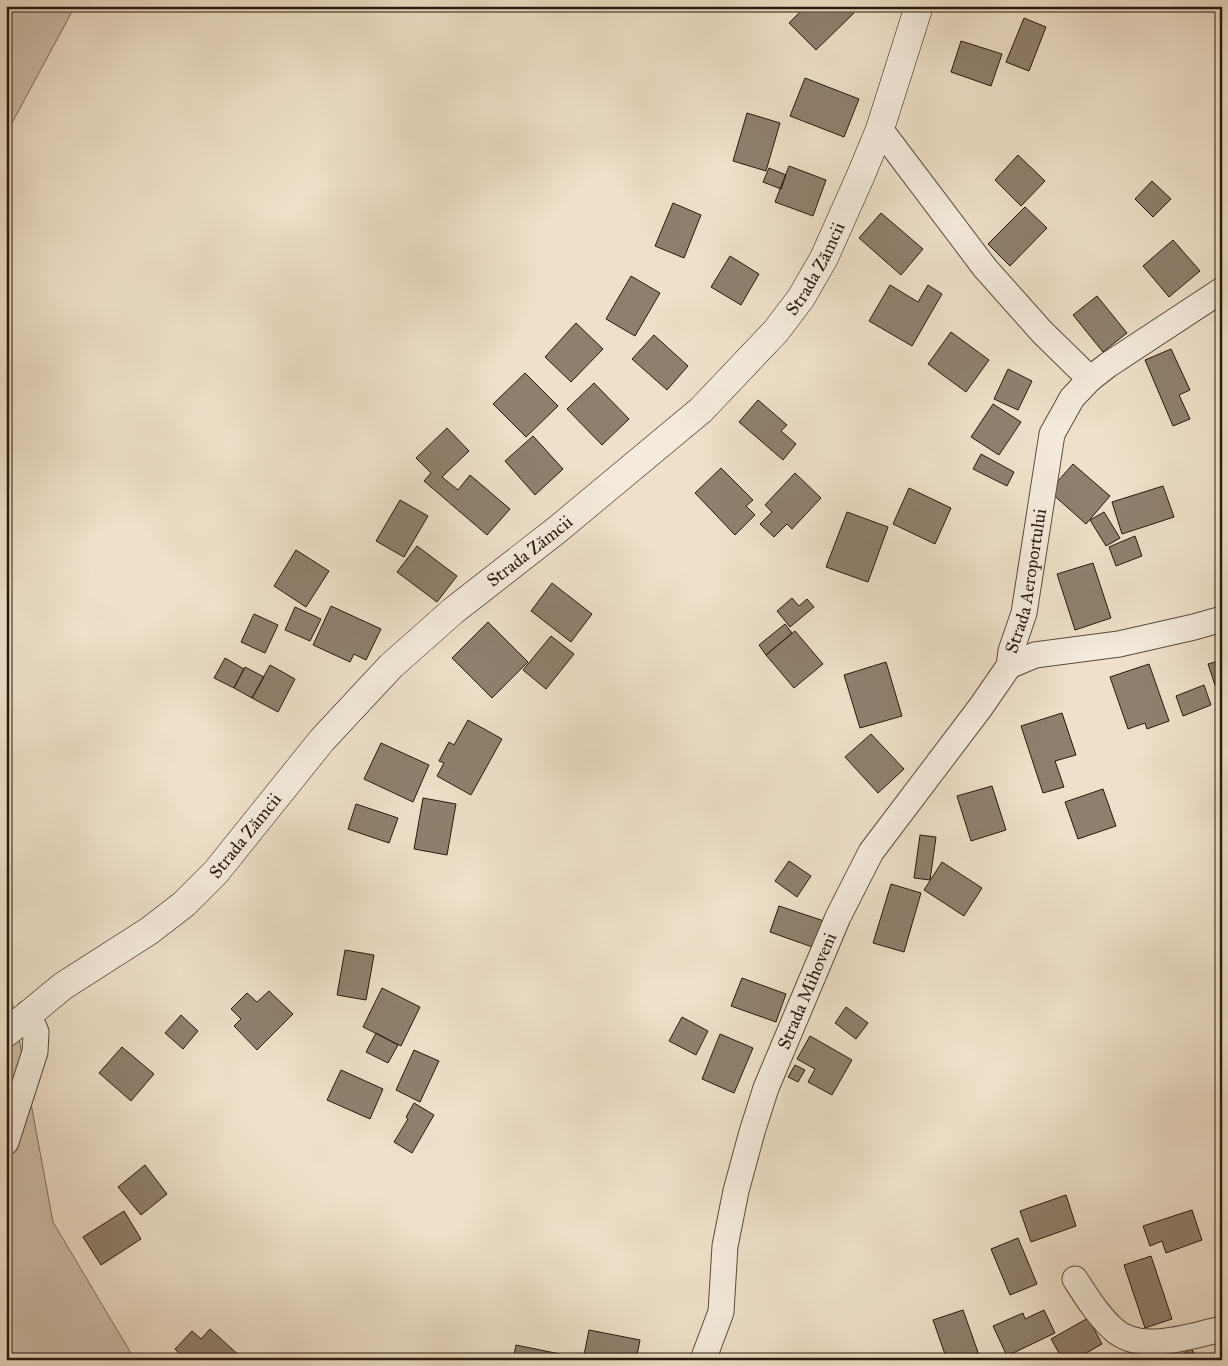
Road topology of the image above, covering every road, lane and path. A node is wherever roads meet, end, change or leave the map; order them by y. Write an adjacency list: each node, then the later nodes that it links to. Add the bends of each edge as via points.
1 (919, 6): 2 (main road, Strada Zămcii)
2 (880, 129): 4 (street, via 985,268 1042,332); 7 (main road, Strada Zămcii, via 824,258 801,298 740,372 657,448 453,611 391,666 322,740 216,872 184,904)
3 (1222, 290): 4 (street, Strada Aeroportului)
4 (1090, 379): 6 (street, Strada Aeroportului, via 1072,398 1052,434 1024,613)
5 (1222, 619): 6 (street, Strada Aeroportului, via 1119,644 1035,655)
6 (1009, 666): 12 (street, Strada Mihoveni, via 871,852 834,925 766,1088 752,1132 725,1246 720,1312)
7 (28, 1013): 8 (main road, Strada Zămcii); 9 (street, via 36,1032 35,1052)
8 (6, 1033)
9 (6, 1142)
10 (1075, 1279): 11 (street, via 1113,1330 1135,1341 1157,1342)
11 (1222, 1329)
12 (703, 1360)

